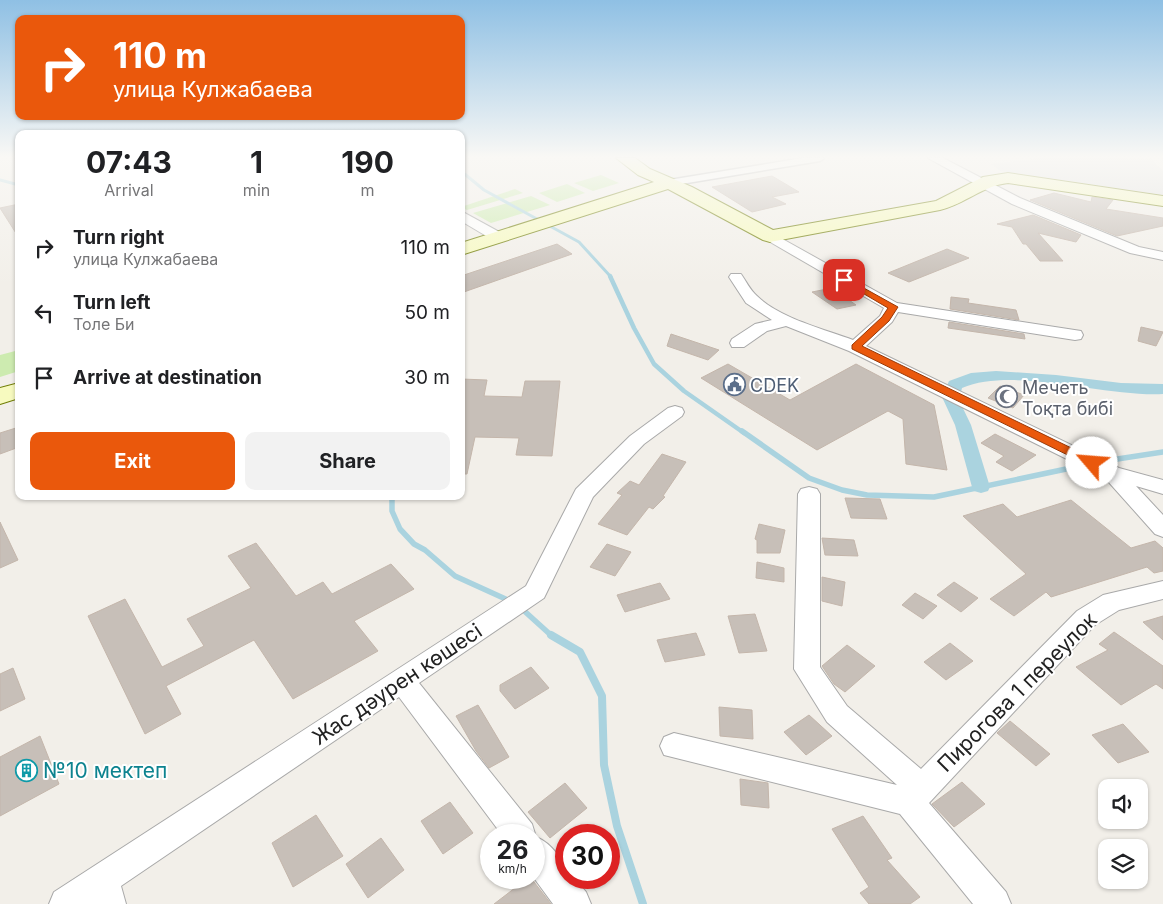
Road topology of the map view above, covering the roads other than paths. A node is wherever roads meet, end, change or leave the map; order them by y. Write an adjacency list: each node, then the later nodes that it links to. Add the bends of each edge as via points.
1 (615, 200): 7 (main road)
2 (702, 200): 6 (main road)
3 (952, 200): 6 (main road)
4 (1014, 200): 9 (street, via 1135,250)
5 (465, 217): 7 (street)
6 (770, 236): 11 (street)
7 (498, 237): 8 (main road)
8 (465, 248)
9 (1163, 256)
10 (736, 277): 12 (street, via 747,297)
11 (893, 307): 13 (street); 15 (street, via 886,319)
12 (787, 321): 14 (street, via 761,327); 15 (street)
13 (1075, 335)
14 (738, 343)
15 (856, 347): 19 (street)
16 (15, 391): 17 (main road)
17 (0, 396)
18 (675, 412): 26 (street, Жас дәурен көшесі, via 637,440 584,494 535,592)
19 (1107, 471): 20 (street); 22 (street)
20 (1163, 487)
21 (809, 494): 28 (street, via 807,669 837,714)
22 (1163, 529)
23 (532, 575): 25 (street)
24 (1163, 590): 28 (street, Пирогова 1 переулок, via 1112,602 1086,618)
25 (481, 622)
26 (402, 681): 29 (street); 31 (street, Жас дәурен көшесі)
27 (674, 746): 28 (street)
28 (916, 795): 34 (street)
29 (512, 824)
30 (545, 866): 33 (street)
31 (106, 892): 32 (street, Жас дәурен көшесі)
32 (66, 904)
33 (574, 904)
34 (994, 904)

